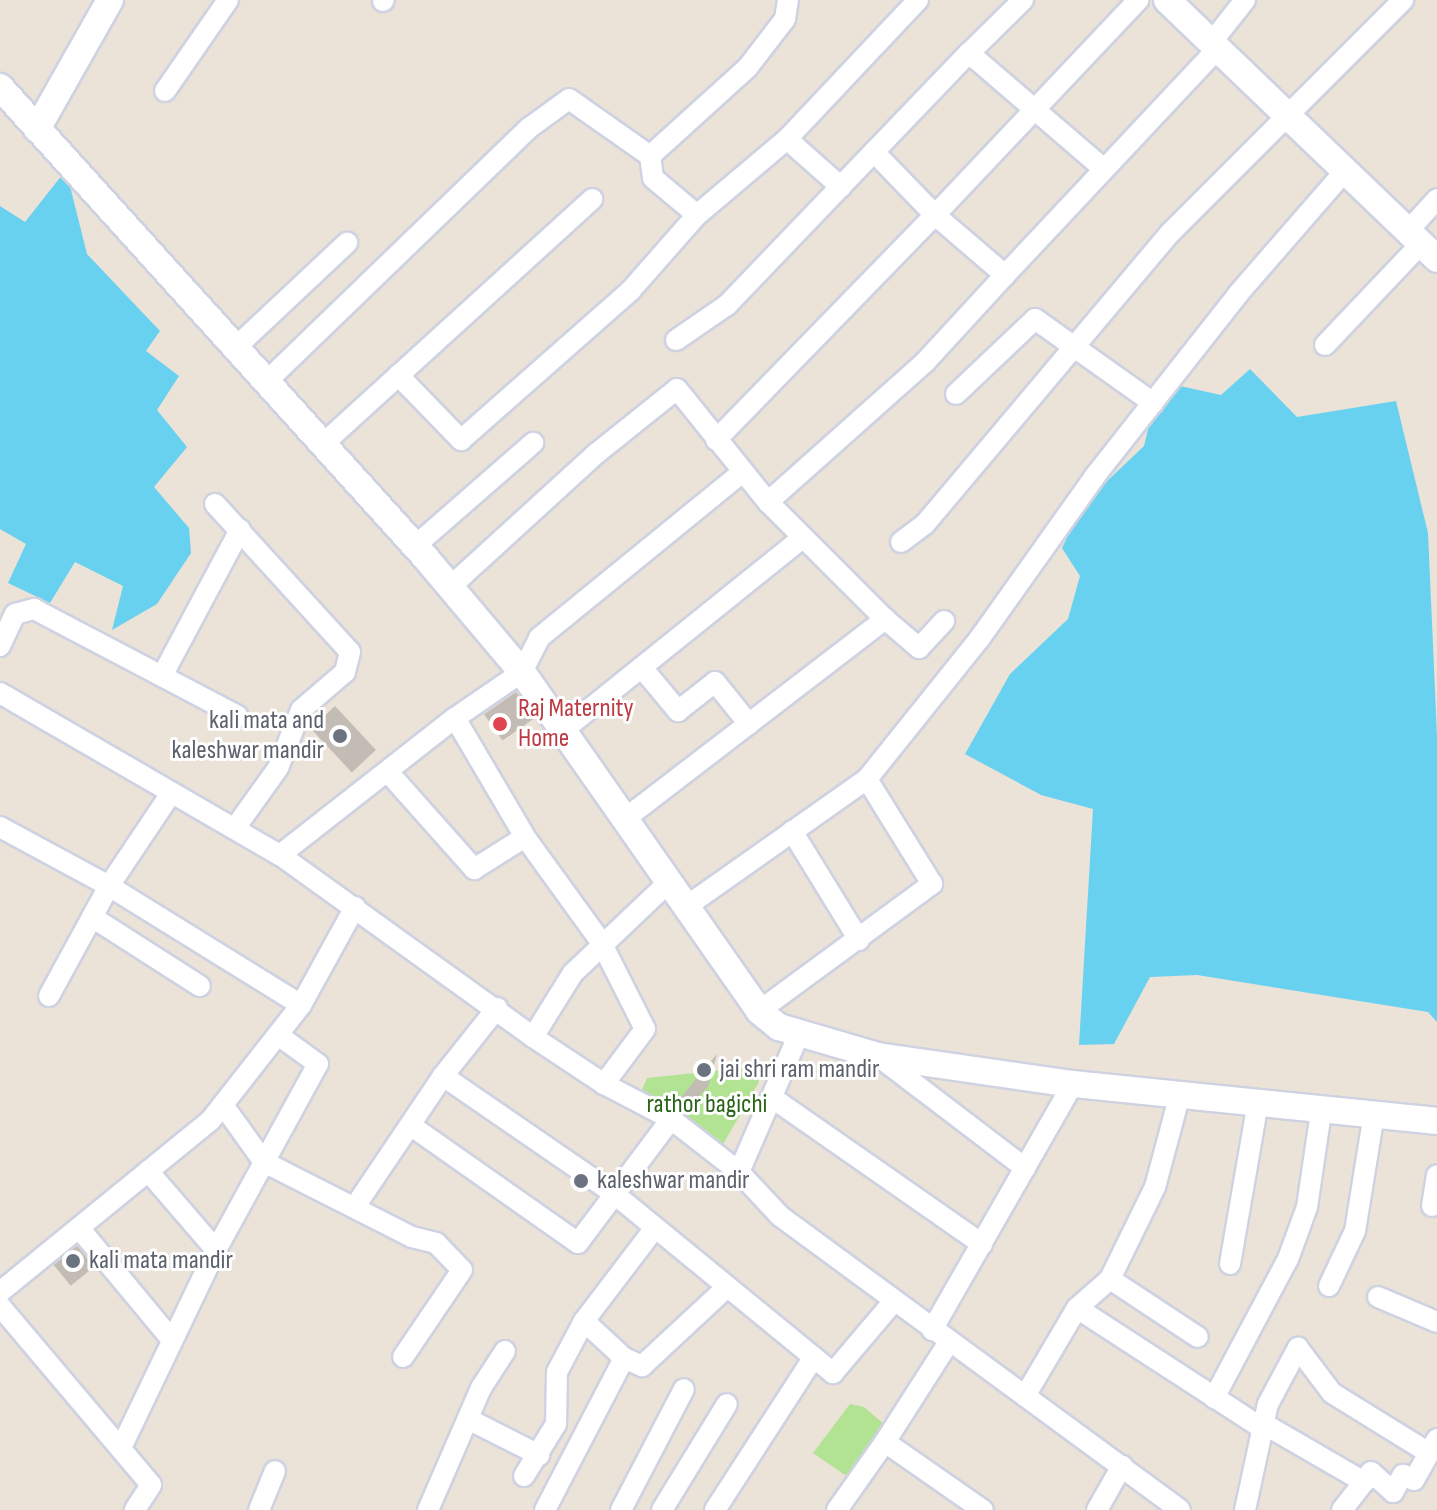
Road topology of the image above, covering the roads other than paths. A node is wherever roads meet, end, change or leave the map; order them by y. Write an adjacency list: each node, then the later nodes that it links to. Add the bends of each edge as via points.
1 (110, 0): 16 (street)
2 (228, 0): 13 (street)
3 (788, 0): 19 (street, via 785,19 748,67)
4 (918, 0): 17 (street)
5 (1023, 0): 11 (street)
6 (1138, 0): 14 (street)
7 (1167, 0): 10 (street)
8 (1245, 0): 10 (street)
9 (1403, 0): 15 (street)
10 (1214, 46): 15 (street); 20 (street)
11 (969, 53): 14 (street); 18 (street)
12 (0, 87): 16 (street)
13 (165, 91)
14 (1036, 110): 20 (street); 26 (street)
15 (1290, 118): 21 (street); 32 (street, via 1170,233)
16 (37, 129): 33 (street)
17 (787, 139): 22 (street); 25 (street)
18 (874, 152): 22 (street); 26 (street)
19 (650, 156): 25 (street, via 653,178); 35 (street, via 569,99 529,128)
20 (1104, 169): 29 (street)
21 (1345, 171): 28 (street); 37 (street)
22 (841, 187): 30 (street, via 727,305)
23 (592, 199): 34 (street)
24 (1437, 199): 28 (street)
25 (697, 215): 34 (street, via 631,290 461,440)
26 (935, 215): 29 (street); 38 (street)
27 (347, 243): 33 (street)
28 (1422, 245): 31 (street)
29 (1005, 275): 42 (street, via 926,361)
30 (676, 340)
31 (1325, 345)
32 (1075, 347): 36 (street, via 1035,319); 37 (street); 46 (street, via 925,524)
33 (235, 348): 35 (street)
34 (398, 375): 40 (street)
35 (266, 382): 40 (street)
36 (956, 394)
37 (1153, 403): 61 (street, via 980,638)
38 (716, 440): 41 (street); 48 (street, via 677,389 597,453)
39 (533, 443): 47 (street)
40 (323, 444): 47 (street)
41 (741, 473): 42 (street); 53 (street, via 539,638)
42 (768, 502): 45 (street)
43 (215, 504): 44 (street)
44 (240, 530): 54 (street); 65 (street, via 341,639 350,662 301,710 278,768)
45 (802, 538): 49 (street); 52 (street)
46 (901, 542)
47 (415, 546): 48 (street)
48 (450, 587): 53 (street)
49 (885, 619): 50 (street, via 919,648); 58 (street)
50 (944, 621)
51 (0, 646): 54 (street, via 15,614 34,609)
52 (643, 669): 58 (street, via 678,711 715,682); 59 (street)
53 (522, 672): 57 (street); 59 (street)
54 (162, 676): 56 (street)
55 (0, 693): 62 (street)
56 (238, 716)
57 (455, 718): 60 (street); 67 (street)
58 (749, 724): 63 (street)
59 (561, 732): 63 (street)
60 (388, 772): 67 (street, via 474,869); 68 (street)
61 (867, 779): 66 (street); 74 (street, via 932,884)
62 (170, 795): 65 (street); 70 (street)
63 (626, 818): 69 (street)
64 (0, 827): 70 (street)
65 (235, 828): 68 (street)
66 (792, 831): 71 (street); 74 (street)
67 (525, 837): 75 (street)
68 (280, 855): 72 (street)
69 (669, 882): 71 (street); 75 (street)
70 (109, 886): 73 (street); 78 (street)
71 (687, 906): 80 (street)
72 (355, 907): 78 (street); 79 (street)
73 (92, 917): 76 (street); 77 (street)
74 (859, 940): 80 (street)
75 (601, 942): 83 (street, via 573,973); 86 (street, via 645,1029)
76 (200, 986)
77 (49, 996)
78 (301, 1005): 82 (street)
79 (497, 1008): 83 (street); 85 (street)
80 (759, 1011): 81 (street)
81 (799, 1034): 84 (street); 89 (street)
82 (278, 1035): 91 (street); 97 (street, via 318,1064)
83 (533, 1037): 86 (street)
84 (878, 1056): 87 (street); 98 (street)
85 (443, 1076): 96 (street); 102 (street)
86 (604, 1084): 94 (street)
87 (1073, 1084): 88 (street); 98 (street)
88 (1180, 1094): 90 (street); 110 (street, via 1155,1187)
89 (774, 1099): 100 (street); 107 (street)
90 (1258, 1102): 92 (street); 109 (street)
91 (223, 1105): 97 (street); 99 (street)
92 (1321, 1112): 93 (street); 129 (street, via 1307,1207 1288,1259)
93 (1374, 1114): 95 (street); 111 (street, via 1355,1231)
94 (671, 1119): 100 (street); 102 (street)
95 (1437, 1121)
96 (413, 1127): 102 (street, via 578,1243); 103 (street)
97 (264, 1162): 103 (street); 108 (street)
98 (1025, 1168): 107 (street)
99 (148, 1171): 105 (street); 108 (street)
100 (739, 1172): 115 (street, via 780,1216)
101 (1437, 1175): 104 (street)
102 (612, 1192): 106 (street)
103 (356, 1205): 124 (street, via 412,1237 436,1243 462,1270)
104 (1432, 1206)
105 (79, 1228): 113 (street); 122 (street)
106 (654, 1229): 112 (street); 118 (street)
107 (982, 1244): 120 (street)
108 (216, 1250): 122 (street)
109 (1230, 1264)
110 (1110, 1279): 117 (street); 121 (street)
111 (1329, 1286)
112 (727, 1287): 125 (street); 126 (street, via 653,1360 642,1366)
113 (0, 1292)
114 (1378, 1297): 119 (street)
115 (894, 1301): 120 (street); 125 (street, via 833,1373)
116 (0, 1306): 135 (street)
117 (1077, 1308): 128 (street); 129 (street)
118 (584, 1321): 126 (street); 136 (street, via 557,1372 560,1407)
119 (1437, 1322)
120 (941, 1336): 128 (street); 133 (street)
121 (1198, 1337)
122 (172, 1340): 135 (street)
123 (505, 1351): 131 (street)
124 (403, 1357)
125 (814, 1357): 148 (street)
126 (624, 1358): 145 (street)
127 (684, 1389): 146 (street)
128 (1025, 1396): 137 (street)
129 (1214, 1398): 132 (street)
130 (727, 1404): 147 (street)
131 (468, 1419): 136 (street); 144 (street)
132 (1263, 1426): 134 (street, via 1268,1404 1298,1348 1332,1393); 140 (street); 152 (street)
133 (885, 1442): 141 (street); 149 (street)
134 (1433, 1446): 140 (street, via 1414,1480 1403,1475 1393,1492 1371,1472)
135 (121, 1448): 142 (street, via 151,1485)
136 (539, 1455): 139 (street)
137 (1122, 1466): 150 (street); 151 (street)
138 (275, 1471): 143 (street)
139 (524, 1476)
140 (1364, 1482): 153 (street)
141 (843, 1508)
142 (135, 1510)
143 (259, 1510)
144 (428, 1510)
145 (545, 1510)
146 (621, 1510)
147 (662, 1510)
148 (715, 1510)
149 (983, 1510)
150 (1097, 1510)
151 (1180, 1510)
152 (1245, 1510)
153 (1342, 1510)

